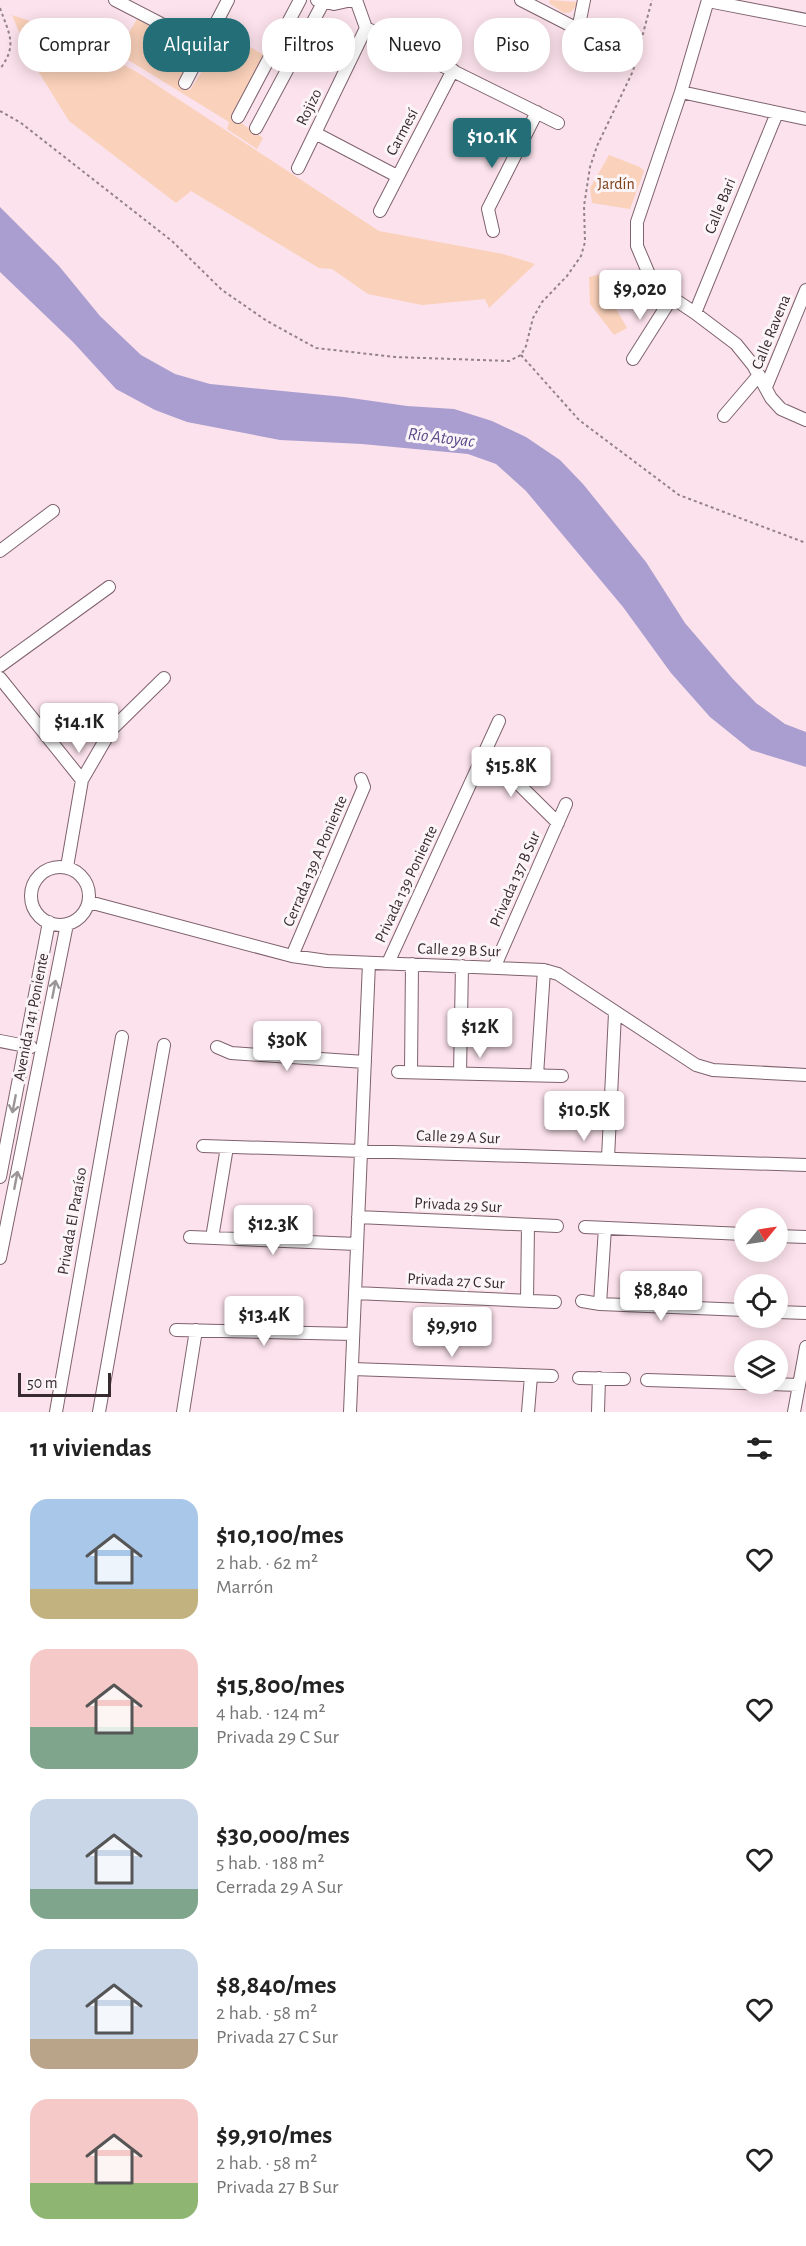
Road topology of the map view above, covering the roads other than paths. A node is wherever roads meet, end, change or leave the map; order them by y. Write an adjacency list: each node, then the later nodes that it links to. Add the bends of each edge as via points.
1 (115, 0): 9 (street)
2 (228, 0): 10 (street)
3 (300, 0): 22 (street)
4 (354, 0): 8 (street, via 334,4); 14 (street)
5 (521, 0): 13 (street)
6 (584, 0): 11 (street)
7 (708, 0): 12 (street); 19 (street)
8 (319, 1): 25 (street)
9 (150, 18)
10 (219, 18)
11 (580, 18)
12 (806, 20)
13 (562, 22)
14 (366, 28): 26 (street, Rojizo)
15 (191, 72): 18 (street)
16 (452, 72): 28 (street, Carmesí)
17 (457, 72): 20 (street)
18 (185, 83)
19 (681, 92): 21 (street); 32 (street, via 637,222 637,246 643,261 651,279)
20 (537, 112): 24 (street); 30 (street, via 488,209)
21 (777, 113): 23 (street); 33 (street, Calle Bari)
22 (238, 117)
23 (806, 119)
24 (558, 123)
25 (256, 128)
26 (315, 134): 27 (street, Rojizo); 28 (street)
27 (298, 168)
28 (397, 176): 29 (street, Carmesí)
29 (380, 211)
30 (494, 231)
31 (806, 290): 36 (street, Calle Ravena)
32 (671, 299): 33 (street); 34 (street)
33 (695, 313): 35 (street, via 736,344)
34 (633, 359)
35 (759, 375): 36 (street); 37 (street)
36 (766, 387): 38 (street, via 781,409)
37 (724, 416)
38 (806, 420)
39 (53, 511): 40 (street)
40 (0, 551)
41 (109, 587): 42 (street)
42 (0, 666)
43 (0, 678): 48 (street)
44 (164, 678): 48 (street, via 111,730)
45 (499, 721): 46 (street, Privada 139 Poniente)
46 (485, 752): 50 (street); 57 (street, Privada 139 Poniente)
47 (361, 779): 55 (street, Cerrada 139 A Poniente, via 364,787)
48 (82, 780): 51 (street)
49 (566, 804): 50 (street, Privada 137 B Sur)
50 (558, 823): 60 (street, Privada 137 B Sur)
51 (67, 867): 52 (street, via 82,876); 53 (street, via 42,872 33,886 32,904)
52 (89, 902): 54 (street, via 77,920); 55 (street, Calle 29 B Sur)
53 (49, 922): 54 (street); 66 (street, Avenida 141 Poniente)
54 (67, 924): 68 (street, Avenida 141 Poniente, one-way to 54)
55 (292, 956): 56 (street, Calle 29 B Sur)
56 (369, 963): 57 (street, Calle 29 B Sur); 69 (street)
57 (388, 963): 58 (street, Calle 29 B Sur)
58 (412, 964): 59 (street, Calle 29 B Sur); 71 (street)
59 (462, 966): 60 (street, Calle 29 B Sur); 72 (street)
60 (494, 968): 61 (street, Calle 29 B Sur)
61 (544, 970): 62 (street, Calle 29 B Sur, via 558,974); 73 (street)
62 (615, 1013): 74 (street, Calle 29 B Sur, via 696,1065 713,1070); 81 (street)
63 (122, 1037): 117 (street, Privada El Paraíso)
64 (0, 1041): 66 (street)
65 (164, 1045): 118 (street)
66 (25, 1046): 68 (street); 76 (street, Avenida 141 Poniente, one-way to 76)
67 (218, 1047): 69 (street, via 231,1053)
68 (42, 1050): 77 (street, Avenida 141 Poniente)
69 (365, 1062): 80 (street)
70 (398, 1072): 71 (street)
71 (411, 1072): 72 (street)
72 (460, 1073): 73 (street)
73 (537, 1075): 75 (street)
74 (806, 1075)
75 (562, 1076)
76 (5, 1128): 77 (street); 83 (street, Avenida 141 Poniente)
77 (26, 1134): 84 (street, Avenida 141 Poniente, one-way to 77)
78 (203, 1146): 79 (street)
79 (226, 1147): 80 (street); 94 (street)
80 (361, 1151): 81 (street, Calle 29 A Sur); 85 (street)
81 (608, 1158): 82 (street, Calle 29 A Sur)
82 (806, 1165)
83 (0, 1178)
84 (6, 1201): 96 (street, Avenida 141 Poniente)
85 (358, 1217): 86 (street, Privada 29 Sur); 95 (street)
86 (528, 1225): 87 (street, Privada 29 Sur); 98 (street)
87 (557, 1226)
88 (585, 1227): 89 (street)
89 (605, 1228): 90 (street); 101 (street)
90 (734, 1234)
91 (788, 1236): 93 (street)
92 (190, 1237): 94 (street)
93 (806, 1237)
94 (212, 1238): 95 (street)
95 (357, 1244): 97 (street)
96 (0, 1258)
97 (355, 1293): 98 (street, Privada 27 C Sur); 107 (street)
98 (527, 1301): 100 (street, Privada 27 C Sur)
99 (582, 1301): 101 (street)
100 (555, 1302)
101 (600, 1304): 102 (street)
102 (734, 1310)
103 (788, 1312): 104 (street)
104 (806, 1313)
105 (176, 1330): 106 (street)
106 (196, 1330): 107 (street); 119 (street)
107 (353, 1334): 109 (street)
108 (806, 1347): 116 (street)
109 (352, 1369): 110 (street); 120 (street)
110 (531, 1376): 111 (street); 121 (street)
111 (552, 1377)
112 (579, 1378): 113 (street)
113 (599, 1378): 114 (street); 122 (street)
114 (624, 1379)
115 (647, 1380): 116 (street)
116 (799, 1385): 123 (street)
117 (56, 1412)
118 (99, 1412)
119 (183, 1412)
120 (350, 1412)
121 (528, 1412)
122 (598, 1412)
123 (794, 1412)

